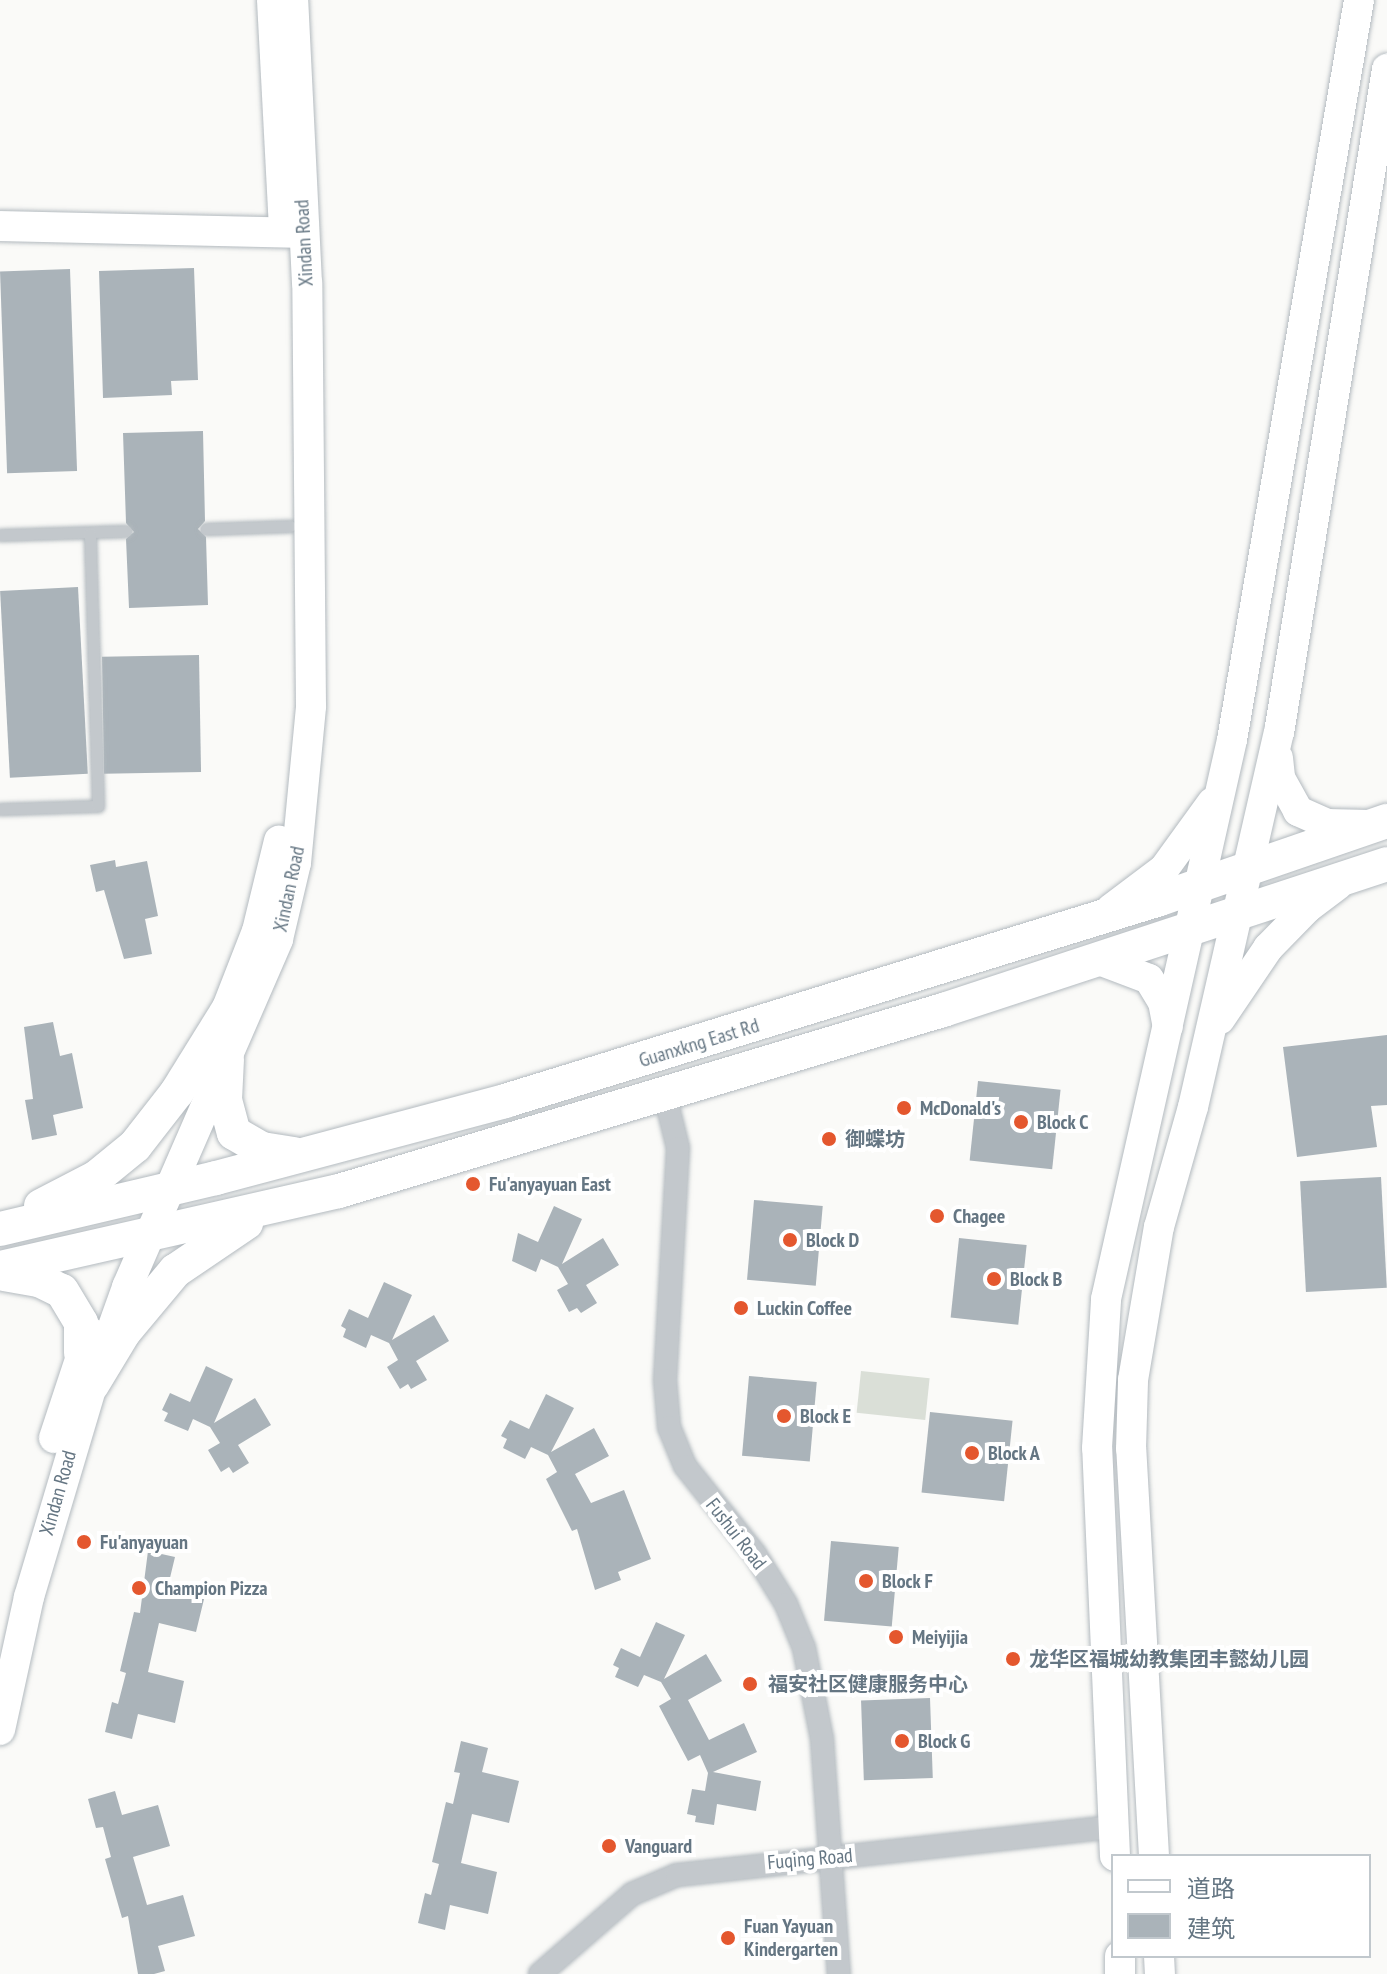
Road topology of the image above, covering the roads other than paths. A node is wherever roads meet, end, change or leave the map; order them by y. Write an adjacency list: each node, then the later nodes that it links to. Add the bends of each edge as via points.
1 (272, 0): 6 (street, Xindan Road)
2 (293, 0): 6 (street, Xindan Road)
3 (1359, 0): 13 (street)
4 (1387, 69): 12 (street)
5 (0, 226): 6 (street)
6 (294, 233): 7 (street, Xindan Road); 27 (street, Xindan Road, via 311,706 307,788 278,939)
7 (290, 526): 8 (lane); 24 (street, Xindan Road, via 288,793 260,918)
8 (206, 529)
9 (126, 531): 10 (lane)
10 (90, 533): 11 (lane); 14 (lane, via 98,806)
11 (0, 535)
12 (1279, 733): 15 (street, via 1280,778 1298,811 1327,824); 17 (street)
13 (1223, 784): 19 (street); 21 (street, via 1164,869)
14 (0, 809)
15 (1383, 822): 17 (main road, Guanxkng East Rd)
16 (1387, 864): 18 (main road, Guanxkng East Rd)
17 (1248, 870): 19 (main road, Guanxkng East Rd); 20 (street)
18 (1346, 880): 20 (main road, Guanxkng East Rd); 26 (street, via 1307,908 1268,948 1221,1017)
19 (1202, 885): 21 (main road, Guanxkng East Rd); 22 (street)
20 (1235, 916): 22 (main road, Guanxkng East Rd); 26 (street)
21 (1093, 920): 29 (main road, Guanxkng East Rd, via 605,1071)
22 (1191, 931): 23 (main road, Guanxkng East Rd); 25 (street)
23 (1099, 960): 25 (street, via 1149,979 1163,1002); 28 (main road, Guanxkng East Rd)
24 (229, 1008): 30 (street, Xindan Road); 32 (main road, via 177,1092 135,1146 97,1177)
25 (1169, 1028): 39 (street, via 1106,1299 1098,1372)
26 (1204, 1058): 40 (street, via 1159,1227 1133,1380 1131,1449)
27 (227, 1059): 29 (main road, via 225,1100 234,1133 262,1149); 30 (street, Xindan Road)
28 (665, 1095): 31 (main road, Guanxkng East Rd); 41 (street, Fushui Road, via 678,1148 665,1380 669,1427 685,1466 771,1579 804,1648 817,1701)
29 (306, 1155): 30 (main road, Guanxkng East Rd)
30 (156, 1193): 32 (main road, Guanxkng East Rd); 33 (street, Xindan Road)
31 (278, 1206): 33 (main road, Guanxkng East Rd); 36 (main road, via 175,1271 124,1332)
32 (0, 1227)
33 (137, 1239): 34 (main road, Guanxkng East Rd); 35 (street, Xindan Road); 36 (street, Xindan Road)
34 (0, 1271): 35 (main road, via 62,1291 81,1323)
35 (81, 1353): 37 (street, Xindan Road)
36 (92, 1385): 38 (street, Xindan Road, via 29,1597)
37 (0, 1634)
38 (0, 1730)
39 (1114, 1842): 41 (street, Fuqing Road)
40 (1154, 1854)
41 (830, 1858): 42 (street, Fuqing Road, via 677,1875 632,1894); 43 (street, Fushui Road)
42 (540, 1974)
43 (839, 1974)

